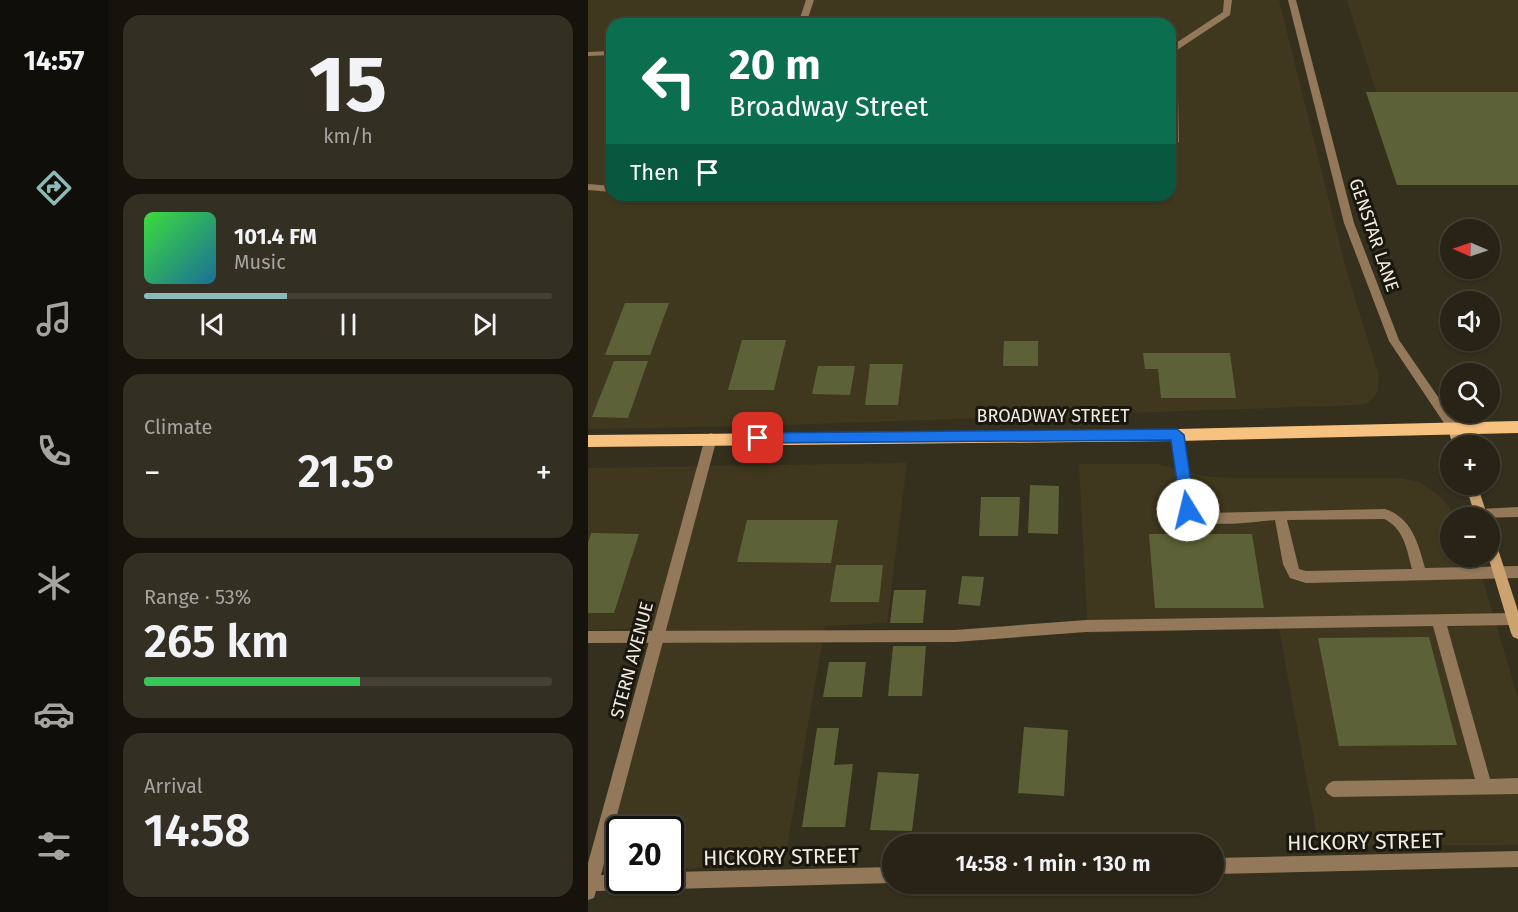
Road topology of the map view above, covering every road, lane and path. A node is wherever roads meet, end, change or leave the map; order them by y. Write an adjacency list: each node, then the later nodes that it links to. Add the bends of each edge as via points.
1 (810, 0): 4 (street)
2 (1228, 0): 5 (street, via 1227,14)
3 (1292, 0): 11 (street, GENSTAR LANE, via 1349,223 1394,341)
4 (804, 18)
5 (1176, 47)
6 (606, 53): 7 (street)
7 (588, 54)
8 (588, 187): 9 (street)
9 (606, 188)
10 (1518, 427): 11 (main road, BROADWAY STREET)
11 (1454, 429): 12 (main road, BROADWAY STREET); 13 (main road)
12 (1177, 435): 14 (main road, BROADWAY STREET); 18 (street, via 1188,510 1206,518)
13 (1456, 435)
14 (711, 438): 15 (main road, BROADWAY STREET); 25 (street, STERN AVENUE)
15 (588, 441)
16 (1518, 512): 17 (street)
17 (1500, 514)
18 (1280, 515): 22 (street, via 1394,517 1404,525); 22 (street, via 1295,574)
19 (1497, 567): 21 (main road)
20 (1518, 572): 21 (street)
21 (1499, 573): 22 (street); 24 (main road)
22 (1420, 575)
23 (1438, 620): 24 (street); 25 (street, via 1086,626 955,636); 27 (street)
24 (1516, 626)
25 (657, 636): 26 (street); 35 (street, STERN AVENUE)
26 (588, 637)
27 (1484, 786): 28 (street); 29 (street)
28 (1518, 786)
29 (1333, 789)
30 (1518, 859): 31 (street, HICKORY STREET)
31 (1224, 867)
32 (882, 875): 33 (street, HICKORY STREET)
33 (684, 880)
34 (606, 885): 35 (street, HICKORY STREET)
35 (589, 886)

